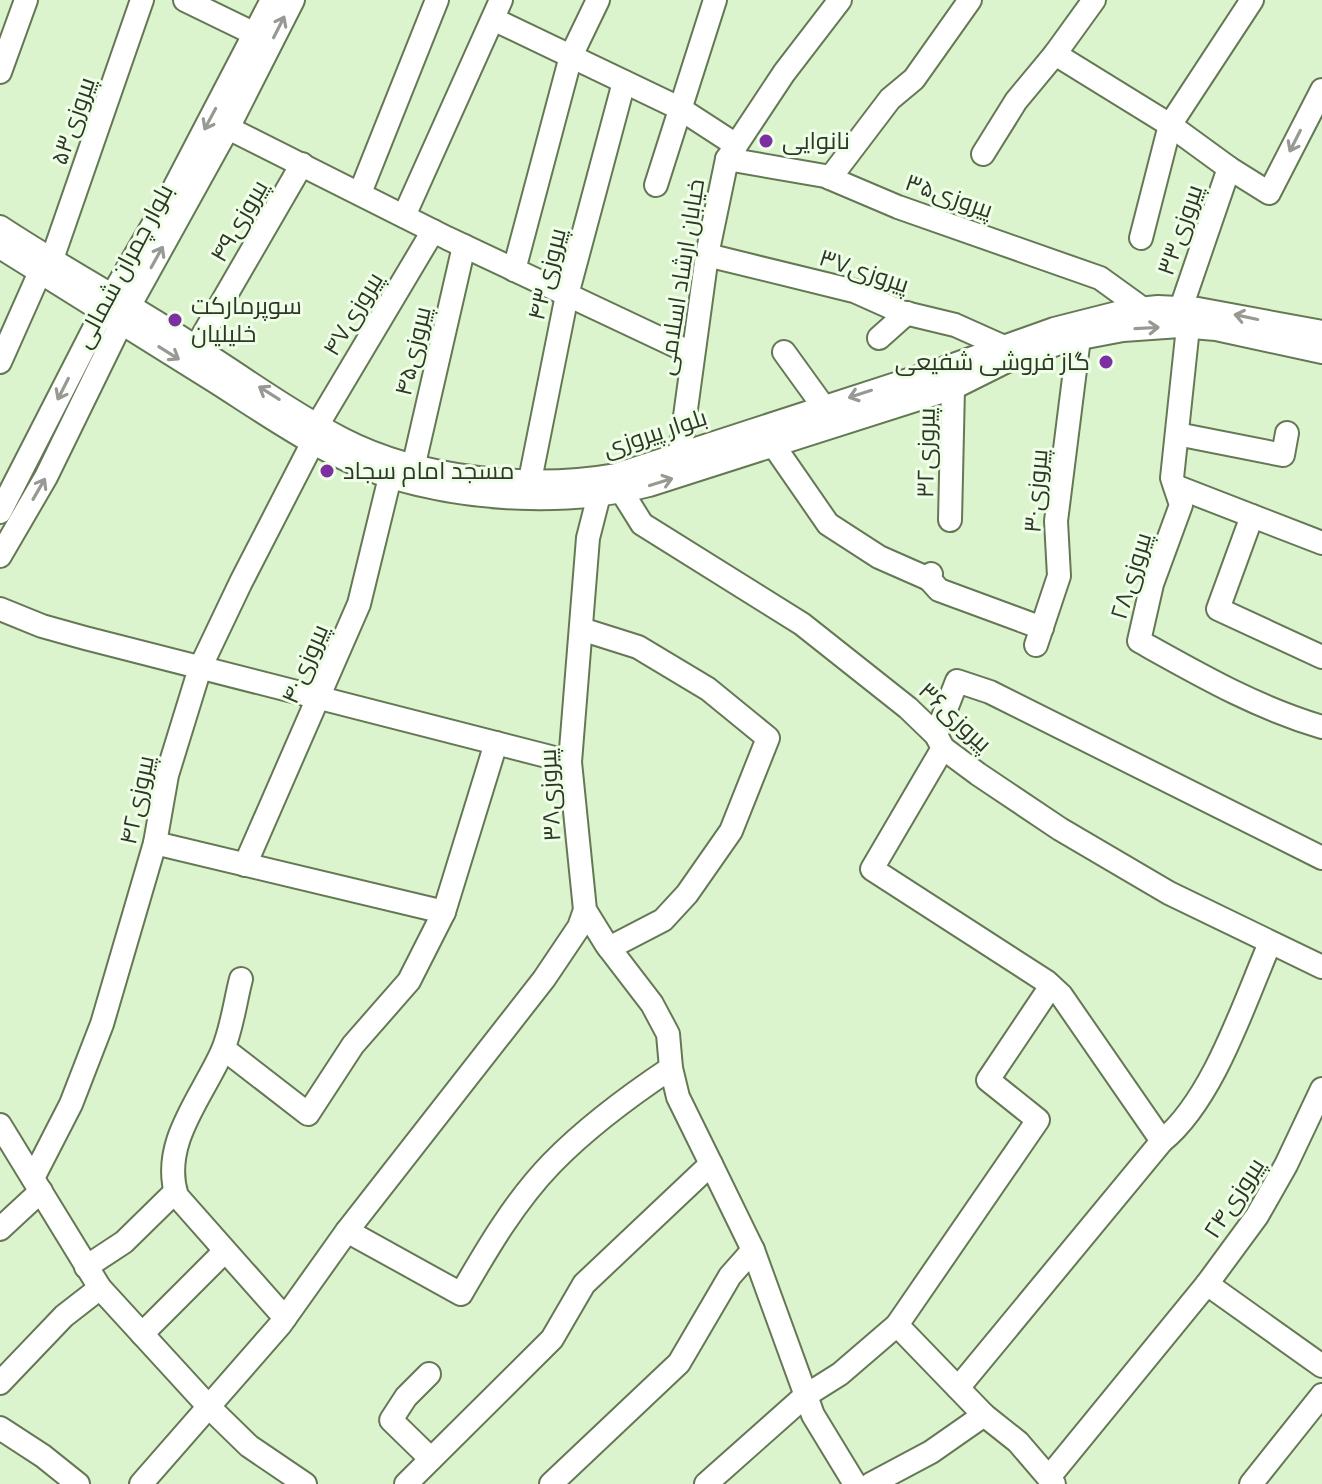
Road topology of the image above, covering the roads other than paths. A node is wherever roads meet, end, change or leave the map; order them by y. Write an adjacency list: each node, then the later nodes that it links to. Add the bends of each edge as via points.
1 (26, 0): 17 (street)
2 (142, 0): 38 (street, پیروزی۵۳)
3 (185, 0): 14 (street)
4 (272, 0): 14 (street)
5 (293, 0): 22 (street, بلوار چمران شمالی, one-way to 5)
6 (437, 0): 29 (street)
7 (598, 0): 16 (street)
8 (715, 0): 20 (street)
9 (840, 0): 23 (street, خیابان ارشاد اسلامی)
10 (970, 0): 27 (street, via 914,79 890,99)
11 (1094, 0): 15 (street)
12 (1252, 0): 21 (street)
13 (497, 9): 16 (street); 30 (street)
14 (255, 34): 37 (street, one-way to 37)
15 (1055, 54): 21 (street); 24 (street, via 1016,101)
16 (571, 56): 18 (street); 39 (street)
17 (0, 72)
18 (624, 82): 20 (street); 41 (street, پیروزی۴۳)
19 (1322, 90): 26 (street, one-way to 26, via 1269,193)
20 (679, 108): 23 (street); 28 (street)
21 (1170, 125): 26 (street); 33 (street)
22 (228, 128): 25 (street); 42 (street, بلوار چمران شمالی, one-way to 22)
23 (732, 152): 27 (street, پیروزی۳۵); 36 (street, خیابان ارشاد اسلامی)
24 (983, 154)
25 (302, 164): 29 (street); 50 (street, پیروزی۴۹)
26 (1229, 168): 45 (street, پیروزی۳۳)
27 (830, 178): 43 (street, پیروزی۳۵, via 1100,278)
28 (656, 185)
29 (360, 193): 30 (street)
30 (404, 216): 32 (street)
31 (0, 227): 38 (street, بلوار پیروزی)
32 (433, 231): 34 (street); 56 (street, پیروزی۴۷)
33 (1141, 238)
34 (464, 246): 39 (street); 61 (street, پیروزی۴۵)
35 (0, 247): 38 (street, بلوار پیروزی)
36 (707, 255): 44 (street, پیروزی۳۷, via 854,291); 52 (street, خیابان ارشاد اسلامی)
37 (133, 260): 40 (street, via 113,276); 42 (street)
38 (46, 265): 40 (street, بلوار پیروزی); 42 (street, بلوار پیروزی); 53 (street, پیروزی۵۳)
39 (514, 270): 41 (street)
40 (84, 278): 42 (street, بلوار پیروزی)
41 (567, 295): 52 (street); 63 (street, پیروزی۴۳)
42 (117, 309): 50 (street, بلوار پیروزی); 56 (street, بلوار پیروزی, one-way to 56); 68 (street, بلوار چمران شمالی, one-way to 68); 72 (street, بلوار چمران شمالی, one-way to 42, via 46,477)
43 (1143, 309): 45 (street, بلوار پیروزی); 49 (street, بلوار پیروزی)
44 (907, 313): 47 (street); 49 (street, پیروزی۳۷, via 955,325)
45 (1185, 318): 46 (street, بلوار پیروزی, via 1230,313); 48 (street, بلوار پیروزی, one-way to 45); 58 (street, پیروزی۲۸)
46 (1320, 332)
47 (879, 338)
48 (1079, 338): 54 (street, بلوار پیروزی, via 1005,362); 59 (street, پیروزی۳۰, via 1056,521 1059,576 1039,636 939,590 930,577 879,557 828,524)
49 (1002, 346): 55 (street, بلوار پیروزی, one-way to 55)
50 (196, 347): 56 (street, بلوار پیروزی, one-way to 50)
51 (784, 352): 55 (street)
52 (693, 354): 60 (street, خیابان ارشاد اسلامی)
53 (1, 356)
54 (953, 388): 59 (street, بلوار پیروزی); 70 (street, پیروزی۳۲)
55 (823, 406): 60 (street, بلوار پیروزی)
56 (316, 433): 61 (street, بلوار پیروزی); 62 (street, بلوار پیروزی); 76 (street, پیروزی۴۲)
57 (1287, 433): 58 (street, via 1283,455)
58 (1177, 434): 64 (street, پیروزی۲۸)
59 (774, 446): 66 (street, بلوار پیروزی, one-way to 59)
60 (680, 453): 63 (street, بلوار پیروزی, via 601,478)
61 (413, 468): 65 (street, بلوار پیروزی)
62 (390, 477): 65 (street, بلوار پیروزی, via 446,490); 77 (street, پیروزی۴۰, via 359,604)
63 (530, 480): 65 (street, بلوار پیروزی)
64 (1175, 486): 69 (street); 78 (street, پیروزی۲۸, via 1181,505 1152,584 1139,641 1235,694)
65 (504, 488): 67 (street, بلوار پیروزی)
66 (622, 492): 67 (street, بلوار پیروزی); 79 (street, پیروزی۳۶, via 642,524 802,624 857,665)
67 (599, 495): 74 (street, پیروزی۳۸, via 588,538)
68 (0, 512)
69 (1252, 516): 71 (street); 75 (street, via 1218,609)
70 (950, 520)
71 (1322, 543)
72 (0, 556)
73 (0, 609): 76 (street)
74 (581, 629): 81 (street, پیروزی۳۸); 88 (street, via 638,647 708,689 768,738 731,831 687,894 663,920)
75 (1322, 657)
76 (200, 668): 77 (street); 82 (street, پیروزی۴۲, via 167,775)
77 (319, 698): 80 (street); 84 (street, پیروزی۴۰)
78 (1322, 727)
79 (940, 742): 83 (street, via 957,681 990,692); 87 (street, پیروزی۳۶, via 1060,829 1169,893); 91 (street, via 872,869)
80 (496, 743): 81 (street); 86 (street)
81 (570, 762): 85 (street, پیروزی۳۸)
82 (155, 843): 84 (street); 98 (street, پیروزی۴۲, via 102,1024)
83 (1322, 858)
84 (245, 865): 86 (street)
85 (585, 910): 88 (street, پیروزی۳۸); 101 (street, via 544,979)
86 (444, 912): 92 (street, via 409,981 353,1045 308,1114)
87 (1270, 943): 89 (street, پیروزی۳۶); 96 (street, via 1210,1080 1177,1129)
88 (609, 948): 93 (street, پیروزی۳۸, via 668,1034)
89 (1322, 967)
90 (241, 979): 92 (street)
91 (1051, 986): 96 (street); 108 (street, via 988,1080 1038,1120)
92 (224, 1049): 99 (street, via 178,1138 171,1178)
93 (671, 1068): 97 (street, پیروزی۳۸, via 678,1097); 101 (street, via 618,1104 551,1163 461,1294)
94 (1322, 1089): 105 (street, پیروزی۲۴, via 1257,1216)
95 (0, 1125): 98 (street)
96 (1162, 1141): 113 (street)
97 (711, 1164): 102 (street, پیروزی۳۸); 119 (street, via 584,1284 552,1339)
98 (37, 1184): 100 (street, پیروزی۴۲); 104 (street)
99 (175, 1192): 103 (street); 104 (street, via 124,1242)
100 (0, 1229)
101 (347, 1231): 107 (street)
102 (753, 1250): 115 (street, پیروزی۳۸); 125 (street, via 730,1276 679,1363)
103 (225, 1251): 107 (street); 109 (street)
104 (86, 1267): 106 (street)
105 (1207, 1284): 110 (street); 121 (street, پیروزی۲۴)
106 (100, 1288): 109 (street); 112 (street, via 64,1316)
107 (285, 1318): 116 (street)
108 (897, 1325): 113 (street); 115 (street)
109 (142, 1334): 116 (street)
110 (1322, 1366)
111 (429, 1374): 119 (street, via 391,1420)
112 (0, 1383)
113 (958, 1388): 117 (street)
114 (1322, 1395): 129 (street)
115 (805, 1396): 126 (street); 127 (street, پیروزی۳۸)
116 (209, 1407): 120 (street); 123 (street, via 249,1446)
117 (984, 1415): 121 (street); 128 (street)
118 (0, 1428): 122 (street)
119 (431, 1459): 124 (street)
120 (152, 1480)
121 (1052, 1480)
122 (78, 1484)
123 (305, 1484)
124 (406, 1484)
125 (551, 1484)
126 (706, 1484)
127 (855, 1484)
128 (871, 1484)
129 (1251, 1484)

